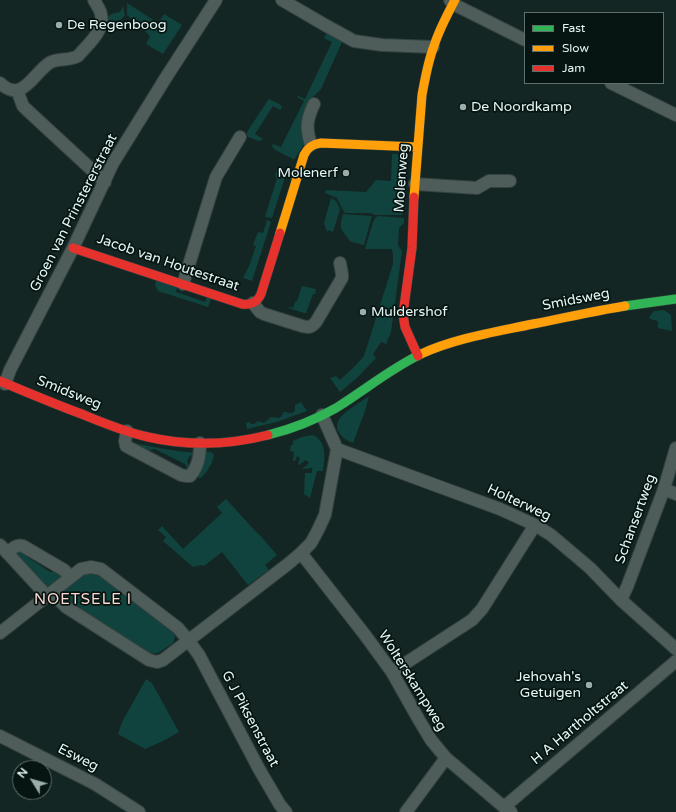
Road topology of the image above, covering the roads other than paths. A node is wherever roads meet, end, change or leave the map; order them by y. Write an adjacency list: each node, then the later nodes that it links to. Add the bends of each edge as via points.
1 (94, 0): 9 (street, via 101,13 100,31 78,56 51,62 30,82)
2 (216, 0): 16 (street, Groen van Prinstererstraat, via 113,163)
3 (282, 0): 6 (street, via 354,41 382,46)
4 (453, 1): 5 (street); 6 (street, Molenweg)
5 (524, 39)
6 (434, 47): 14 (street, Molenweg, via 424,80)
7 (0, 83): 9 (street, via 8,89)
8 (613, 84): 11 (street)
9 (16, 90): 16 (street, via 23,106)
10 (314, 104): 13 (street, via 307,128)
11 (676, 115)
12 (240, 137): 20 (street, via 216,177)
13 (311, 145): 14 (street, via 321,143); 22 (street, Jacob van Houtestraat, via 305,152 261,294)
14 (418, 147): 17 (street, Molenweg)
15 (510, 181): 17 (street, via 489,180 477,188)
16 (105, 182): 18 (street, Groen van Prinstererstraat)
17 (415, 184): 26 (street, Molenweg, via 412,248 403,314)
18 (73, 248): 20 (street, Jacob van Houtestraat); 29 (street, Groen van Prinstererstraat)
19 (340, 263): 22 (street, Jacob van Houtestraat, via 342,278 312,326 302,326 264,314)
20 (183, 284): 22 (street, Jacob van Houtestraat, via 242,304)
21 (676, 300): 23 (street, Smidsweg, via 611,308)
22 (254, 303)
23 (482, 334): 24 (street, Smidsweg); 27 (street, Smidsweg)
24 (439, 337)
25 (424, 342): 26 (street)
26 (411, 348): 27 (street, Molenweg)
27 (418, 356): 30 (street, Smidsweg, via 399,365)
28 (374, 372): 30 (street, Smidsweg)
29 (3, 382): 32 (street, Smidsweg)
30 (345, 402): 31 (street, Smidsweg)
31 (322, 415): 33 (street, Smidsweg, via 254,438); 35 (street)
32 (127, 431): 33 (street, Smidsweg, via 177,442); 33 (street, via 124,443 126,446 186,476 194,472 200,457)
33 (200, 443)
34 (676, 448): 36 (street, Schansertweg)
35 (337, 449): 38 (street, Holterweg, via 500,509); 40 (street, via 325,515 311,543)
36 (664, 489): 37 (street); 43 (street, Schansertweg)
37 (676, 494)
38 (535, 525): 43 (street, Holterweg, via 590,568); 48 (street, via 482,610 472,620)
39 (4, 549): 41 (street, via 23,546 64,570); 42 (street)
40 (301, 553): 45 (street); 48 (street, Wolterskampweg, via 366,634)
41 (71, 577): 42 (street, G J Piksenstraat); 45 (street, G J Piksenstraat, via 81,569 101,569 178,628)
42 (50, 595): 44 (street, G J Piksenstraat); 45 (street, via 149,660 163,660)
43 (621, 600): 46 (street, Holterweg)
44 (0, 633)
45 (188, 640): 53 (street, G J Piksenstraat, via 199,655 259,769)
46 (676, 649)
47 (676, 661): 51 (street, H A Hartholtstraat)
48 (392, 672): 50 (street, Wolterskampweg, via 431,740)
49 (0, 736): 52 (street, Esweg, via 95,784)
50 (446, 758): 51 (street, Wolterskampweg); 54 (street)
51 (508, 809)
52 (139, 812)
53 (286, 812)
54 (406, 812)

